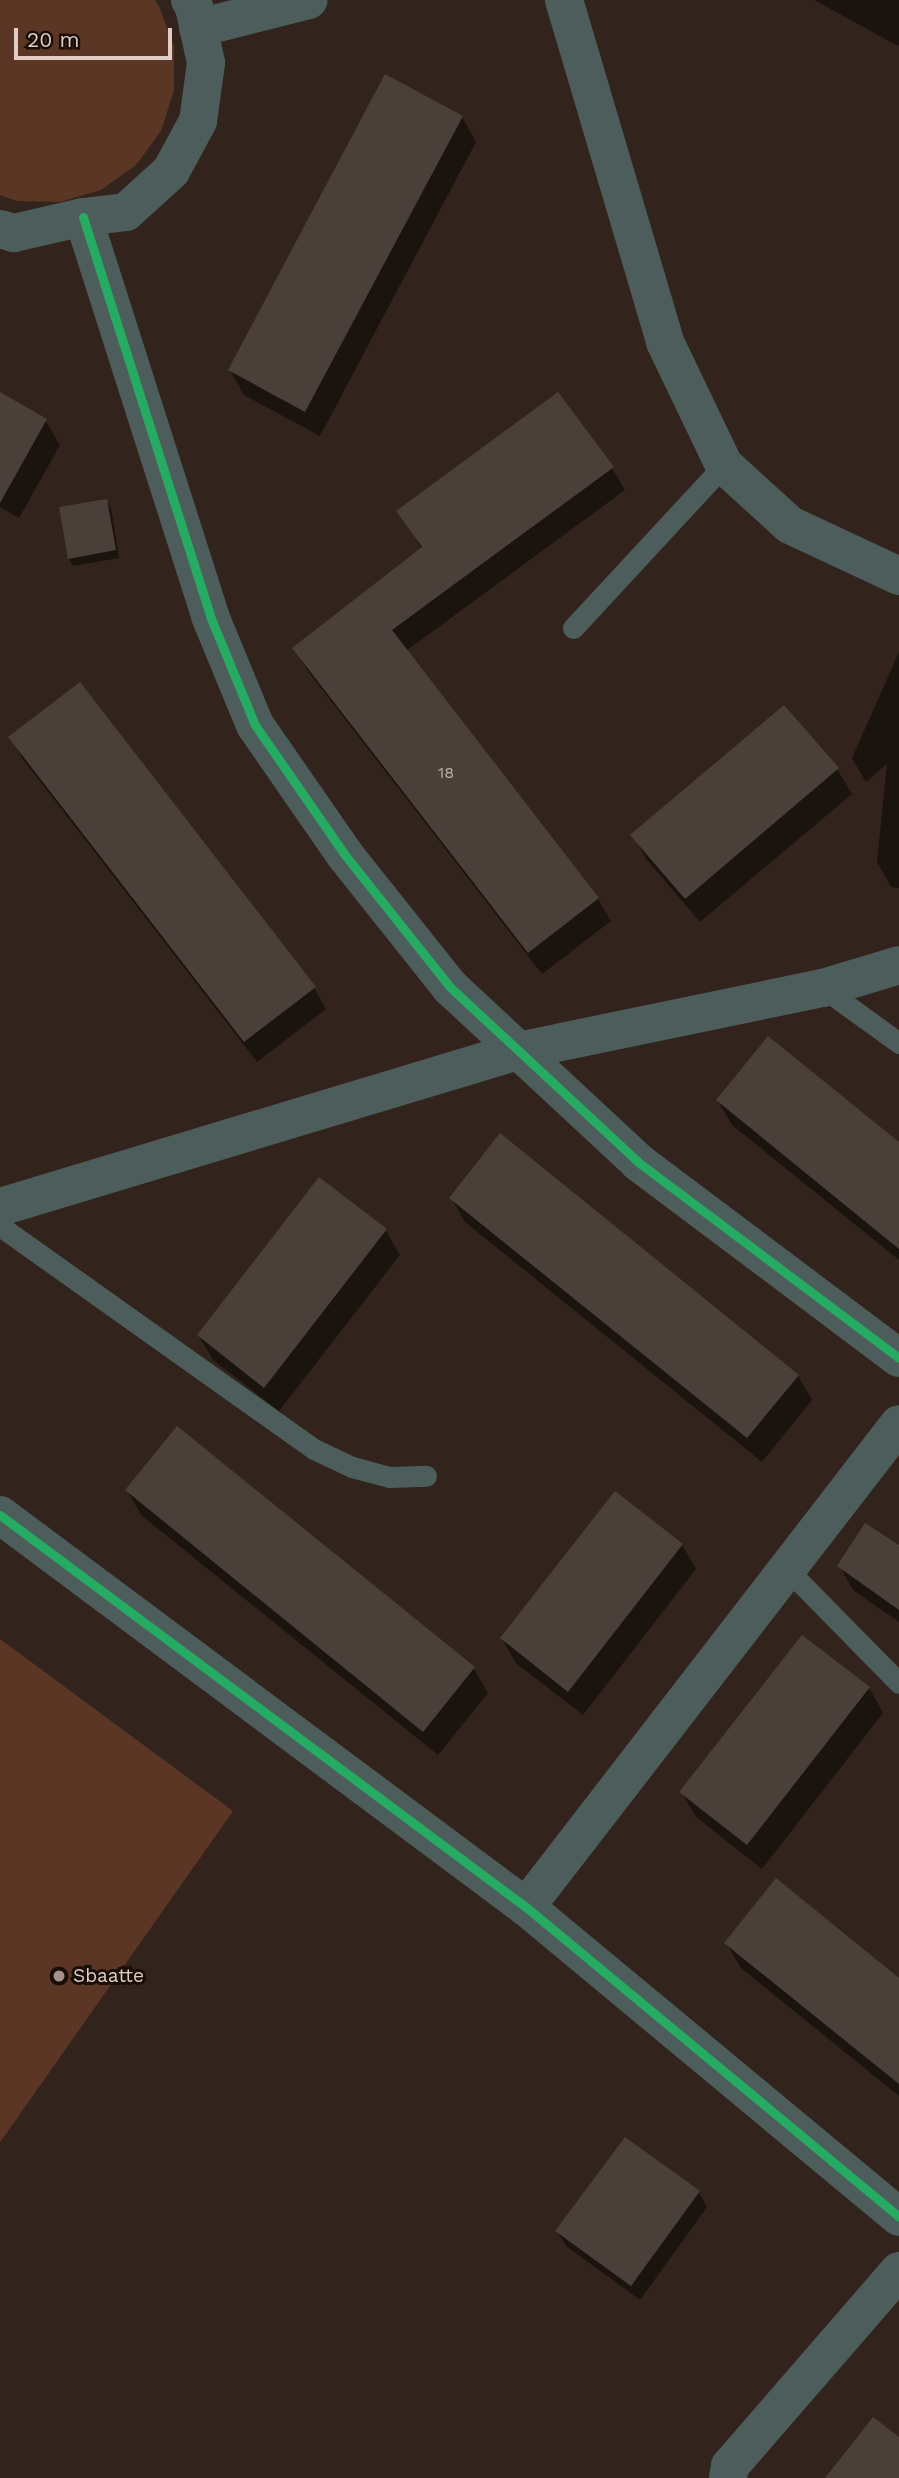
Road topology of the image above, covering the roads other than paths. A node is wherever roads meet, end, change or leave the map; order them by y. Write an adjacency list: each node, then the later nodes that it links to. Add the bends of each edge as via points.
1 (309, 0): 3 (street)
2 (564, 0): 6 (street, via 666,342)
3 (194, 14): 4 (street, via 206,63 198,121 171,172 126,212)
4 (83, 217): 5 (street, via 14,233); 12 (street, via 210,617 255,724 345,855 450,987)
5 (0, 229)
6 (724, 464): 7 (street, via 790,525); 8 (lane)
7 (899, 576)
8 (573, 628)
9 (899, 965): 10 (street)
10 (823, 988): 11 (lane); 12 (street)
11 (899, 1043)
12 (518, 1051): 13 (street); 15 (street, via 638,1162)
13 (0, 1207)
14 (0, 1226): 17 (lane, via 314,1449 365,1471)
15 (899, 1358)
16 (899, 1424): 19 (street)
17 (426, 1476)
18 (0, 1515): 21 (street)
19 (786, 1569): 20 (lane); 21 (street)
20 (899, 1683)
21 (526, 1907): 22 (street)
22 (899, 2217)
23 (899, 2271): 24 (street, via 730,2466)
24 (728, 2478)

